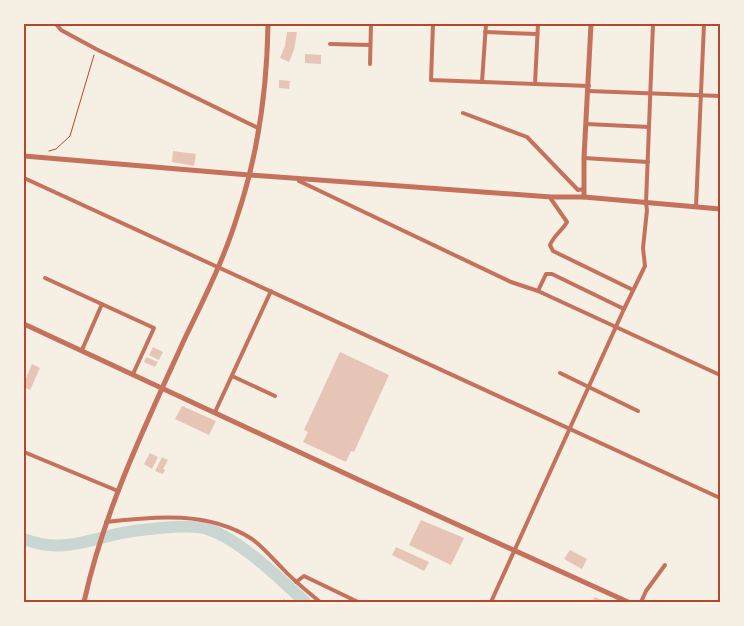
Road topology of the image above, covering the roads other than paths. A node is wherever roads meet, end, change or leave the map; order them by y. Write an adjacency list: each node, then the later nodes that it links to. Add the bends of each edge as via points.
1 (56, 24): 24 (street, via 96,49)
2 (268, 24): 24 (street, via 265,91)
3 (371, 24): 13 (street)
4 (433, 24): 15 (street, via 431,80)
5 (486, 24): 10 (street)
6 (538, 24): 11 (street)
7 (591, 24): 17 (street)
8 (653, 24): 18 (street)
9 (704, 24): 19 (street)
10 (485, 32): 11 (street); 15 (street)
11 (537, 34): 16 (street)
12 (330, 44): 13 (street)
13 (370, 45): 14 (street)
14 (370, 64)
15 (482, 82): 16 (street)
16 (535, 84): 17 (street)
17 (588, 88): 18 (street); 22 (street)
18 (650, 94): 19 (street); 23 (street)
19 (701, 96): 20 (street); 35 (street)
20 (720, 96)
21 (463, 113): 31 (street, via 527,137 578,190)
22 (586, 124): 23 (street); 26 (street)
23 (649, 127): 27 (street)
24 (258, 128): 28 (street)
25 (24, 156): 28 (street)
26 (584, 158): 27 (street); 31 (street)
27 (648, 162): 34 (street)
28 (250, 176): 30 (street); 37 (street)
29 (24, 178): 37 (street)
30 (292, 178): 32 (street); 41 (street, via 511,282)
31 (584, 189): 33 (street)
32 (551, 197): 33 (street); 39 (street, via 567,222 553,237 550,245 554,251)
33 (584, 197): 34 (street)
34 (646, 203): 35 (street); 39 (street, via 645,266)
35 (696, 207): 36 (street)
36 (720, 209)
37 (218, 267): 40 (street); 51 (street)
38 (45, 278): 42 (street)
39 (633, 290): 43 (street)
40 (271, 291): 50 (street); 56 (street)
41 (538, 291): 43 (street, via 546,274 552,274); 45 (street)
42 (102, 304): 46 (street); 48 (street, via 154,328)
43 (624, 309): 45 (street)
44 (24, 324): 46 (street)
45 (616, 327): 49 (street); 52 (street)
46 (82, 350): 48 (street)
47 (560, 373): 52 (street)
48 (133, 374): 51 (street)
49 (720, 375)
50 (232, 376): 53 (street); 55 (street)
51 (162, 388): 55 (street); 58 (street)
52 (589, 388): 54 (street); 56 (street)
53 (275, 396)
54 (638, 411)
55 (215, 412): 61 (street)
56 (570, 430): 59 (street); 61 (street)
57 (24, 452): 58 (street)
58 (118, 491): 60 (street)
59 (720, 498)
60 (106, 522): 63 (street, via 148,517 194,518 216,524 253,540); 64 (street)
61 (514, 550): 67 (street); 68 (street)
62 (665, 565): 69 (street)
63 (296, 582): 65 (street); 66 (street, via 304,576)
64 (84, 602)
65 (320, 602)
66 (358, 602)
67 (490, 602)
68 (628, 602)
69 (642, 602)

